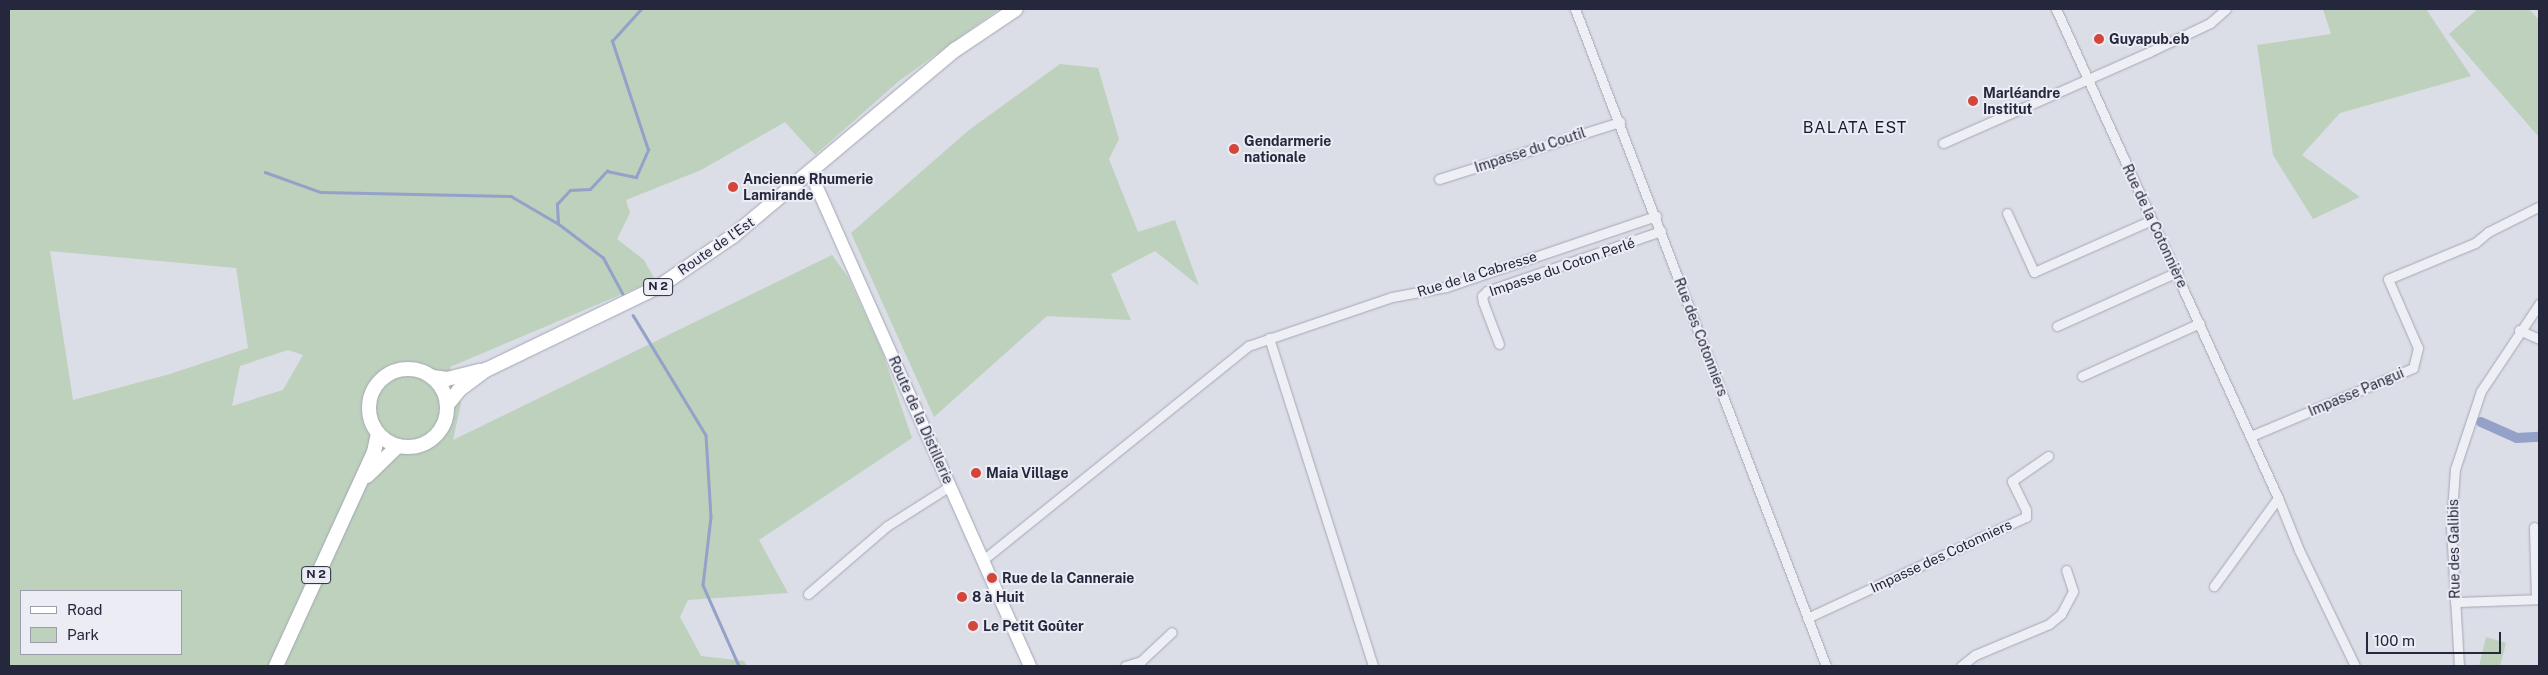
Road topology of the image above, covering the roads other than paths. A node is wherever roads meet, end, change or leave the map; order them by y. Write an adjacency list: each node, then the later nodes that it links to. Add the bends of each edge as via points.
1 (1016, 9): 8 (main road, Route de l'Est / N 2, via 948,56)
2 (1575, 9): 6 (street, Rue des Cotonniers)
3 (2056, 9): 5 (street, Rue de la Cotonnière)
4 (2226, 9): 5 (street, via 2210,22)
5 (2087, 76): 7 (street); 13 (street, Rue de la Cotonnière)
6 (1620, 122): 9 (street, Impasse du Coutil); 12 (street, Rue des Cotonniers)
7 (1943, 143)
8 (811, 174): 23 (main road, Route de l'Est / N 2, via 733,236 660,286); 32 (street, Route de la Distillerie)
9 (1440, 179)
10 (2538, 207): 28 (street, Impasse Pangui, via 2488,232 2475,243 2388,280 2418,348 2413,368)
11 (2007, 213): 13 (street, via 2034,272)
12 (1656, 216): 14 (street, Rue des Cotonniers); 20 (street, Rue de la Cabresse, via 1446,287 1392,297)
13 (2152, 220): 15 (street, Rue de la Cotonnière)
14 (1661, 231): 22 (street, Impasse du Coton Perlé, via 1487,291 1482,296 1483,302); 41 (street, Rue des Cotonniers)
15 (2177, 272): 17 (street, Rue de la Cotonnière); 18 (street)
16 (2539, 304): 19 (street, Rue des Galibis)
17 (2200, 323): 24 (street); 28 (street, Rue de la Cotonnière)
18 (2058, 326)
19 (2519, 330): 21 (street); 40 (street, Rue des Galibis, via 2481,391 2455,469 2451,526)
20 (1269, 338): 35 (street, via 1236,355); 46 (street)
21 (2539, 339)
22 (1499, 344)
23 (486, 370): 25 (main road, Route de l'Est / N 2, via 446,379); 26 (main road, Route de l'Est / N 2, via 459,390)
24 (2082, 376)
25 (433, 377): 26 (main road, via 445,394); 27 (main road, N 2, via 405,368 386,375 378,383 369,404 371,419)
26 (447, 405): 29 (main road, N 2, via 443,426 433,438 419,446)
27 (378, 433): 29 (main road); 31 (main road, N 2)
28 (2253, 440): 33 (street, Rue de la Cotonnière)
29 (398, 446): 31 (main road, N 2)
30 (2048, 456): 41 (street, Impasse des Cotonniers, via 2012,481 2026,516)
31 (358, 486): 43 (main road, N 2)
32 (950, 486): 35 (street, Route de la Distillerie); 38 (street, via 887,526)
33 (2278, 498): 37 (street); 49 (street, Rue de la Cotonnière)
34 (2534, 527): 39 (street)
35 (983, 560): 44 (street, Route de la Distillerie)
36 (2066, 570): 48 (street, via 2073,591 2061,614 2049,624 1975,655)
37 (2214, 586)
38 (808, 594)
39 (2537, 599): 40 (street)
40 (2455, 602): 50 (street, Rue des Galibis)
41 (1807, 618): 47 (street, Rue des Cotonniers)
42 (1172, 632): 45 (street, via 1141,661)
43 (276, 666)
44 (1030, 666)
45 (1125, 666)
46 (1373, 666)
47 (1826, 666)
48 (1961, 666)
49 (2355, 666)
50 (2459, 666)

